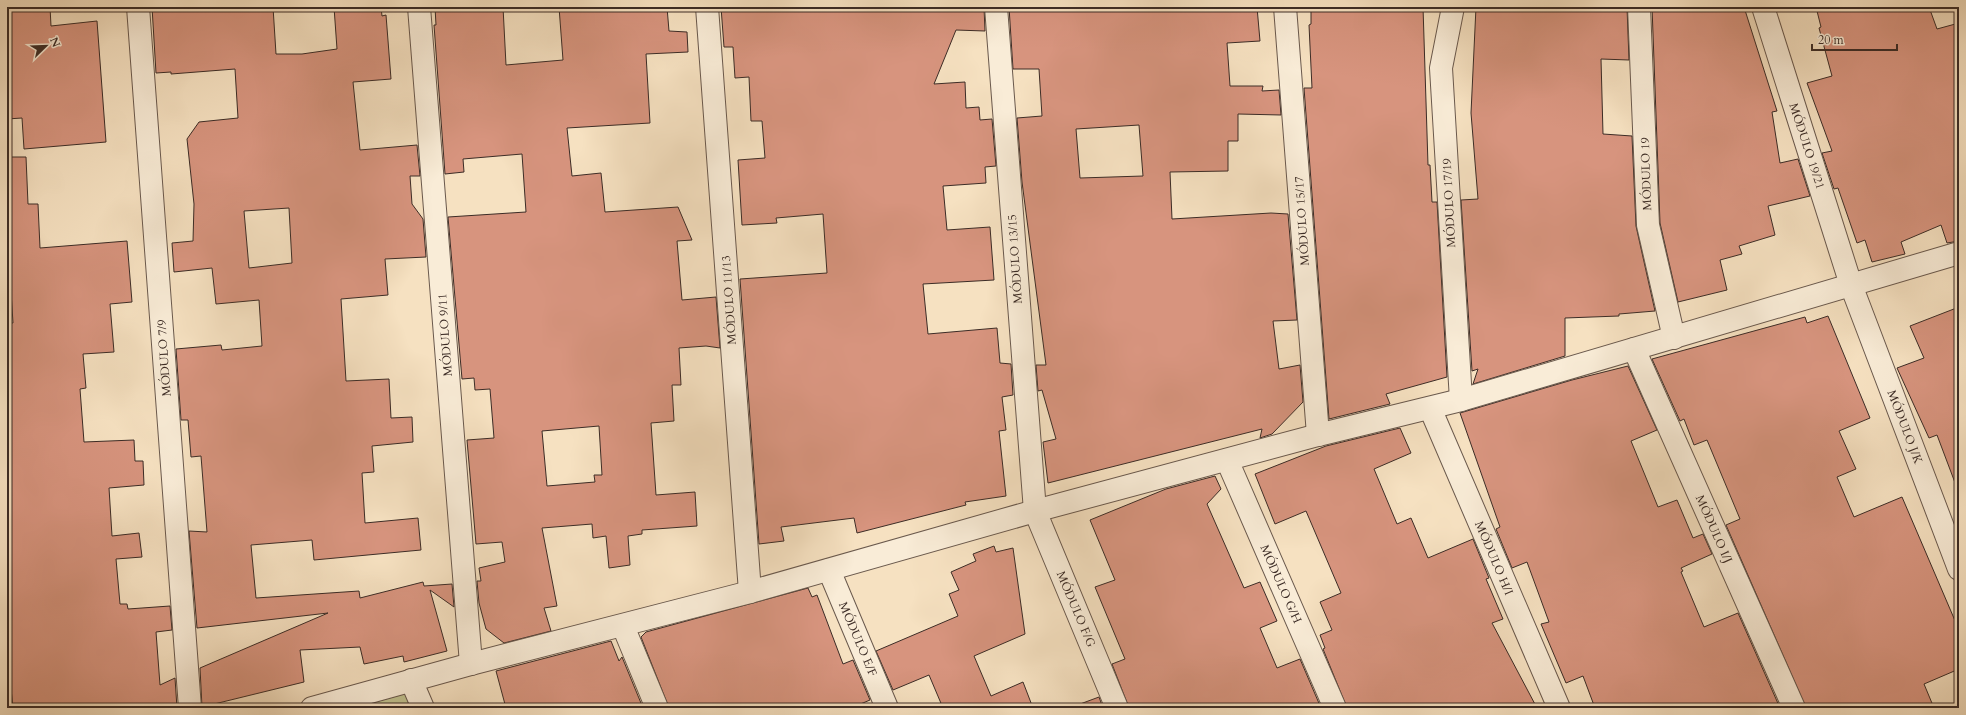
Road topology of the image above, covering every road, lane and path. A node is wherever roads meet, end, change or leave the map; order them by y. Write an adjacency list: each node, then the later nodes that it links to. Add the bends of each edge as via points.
1 (138, 7): 24 (street, MÓDULO 7/9)
2 (419, 7): 22 (street, MÓDULO 9/11)
3 (707, 7): 20 (street, MÓDULO 11/13)
4 (996, 7): 17 (street, MÓDULO 13/15)
5 (1285, 7): 15 (street, MÓDULO 15/17)
6 (1453, 7): 13 (street, MÓDULO 17/19, via 1441,68)
7 (1639, 7): 11 (street, MÓDULO 19, via 1648,225)
8 (1763, 7): 10 (street, MÓDULO 19/21)
9 (1959, 253): 10 (street)
10 (1851, 285): 11 (street); 18 (street, MÓDULO J/K)
11 (1674, 338): 12 (street)
12 (1634, 349): 13 (street); 32 (street, MÓDULO I/J)
13 (1461, 400): 14 (street)
14 (1430, 408): 15 (street); 31 (street, MÓDULO H/I)
15 (1318, 435): 16 (street)
16 (1226, 460): 17 (street); 30 (street, MÓDULO G/H)
17 (1035, 511): 19 (street); 29 (street, MÓDULO F/G)
18 (1959, 569)
19 (829, 570): 20 (street); 28 (street, MÓDULO E/F)
20 (750, 592): 21 (street)
21 (623, 626): 22 (street); 27 (street)
22 (471, 664): 23 (street)
23 (411, 680): 25 (street); 26 (street)
24 (190, 708)
25 (312, 708)
26 (423, 708)
27 (657, 708)
28 (887, 708)
29 (1117, 708)
30 (1335, 708)
31 (1559, 708)
32 (1794, 708)

